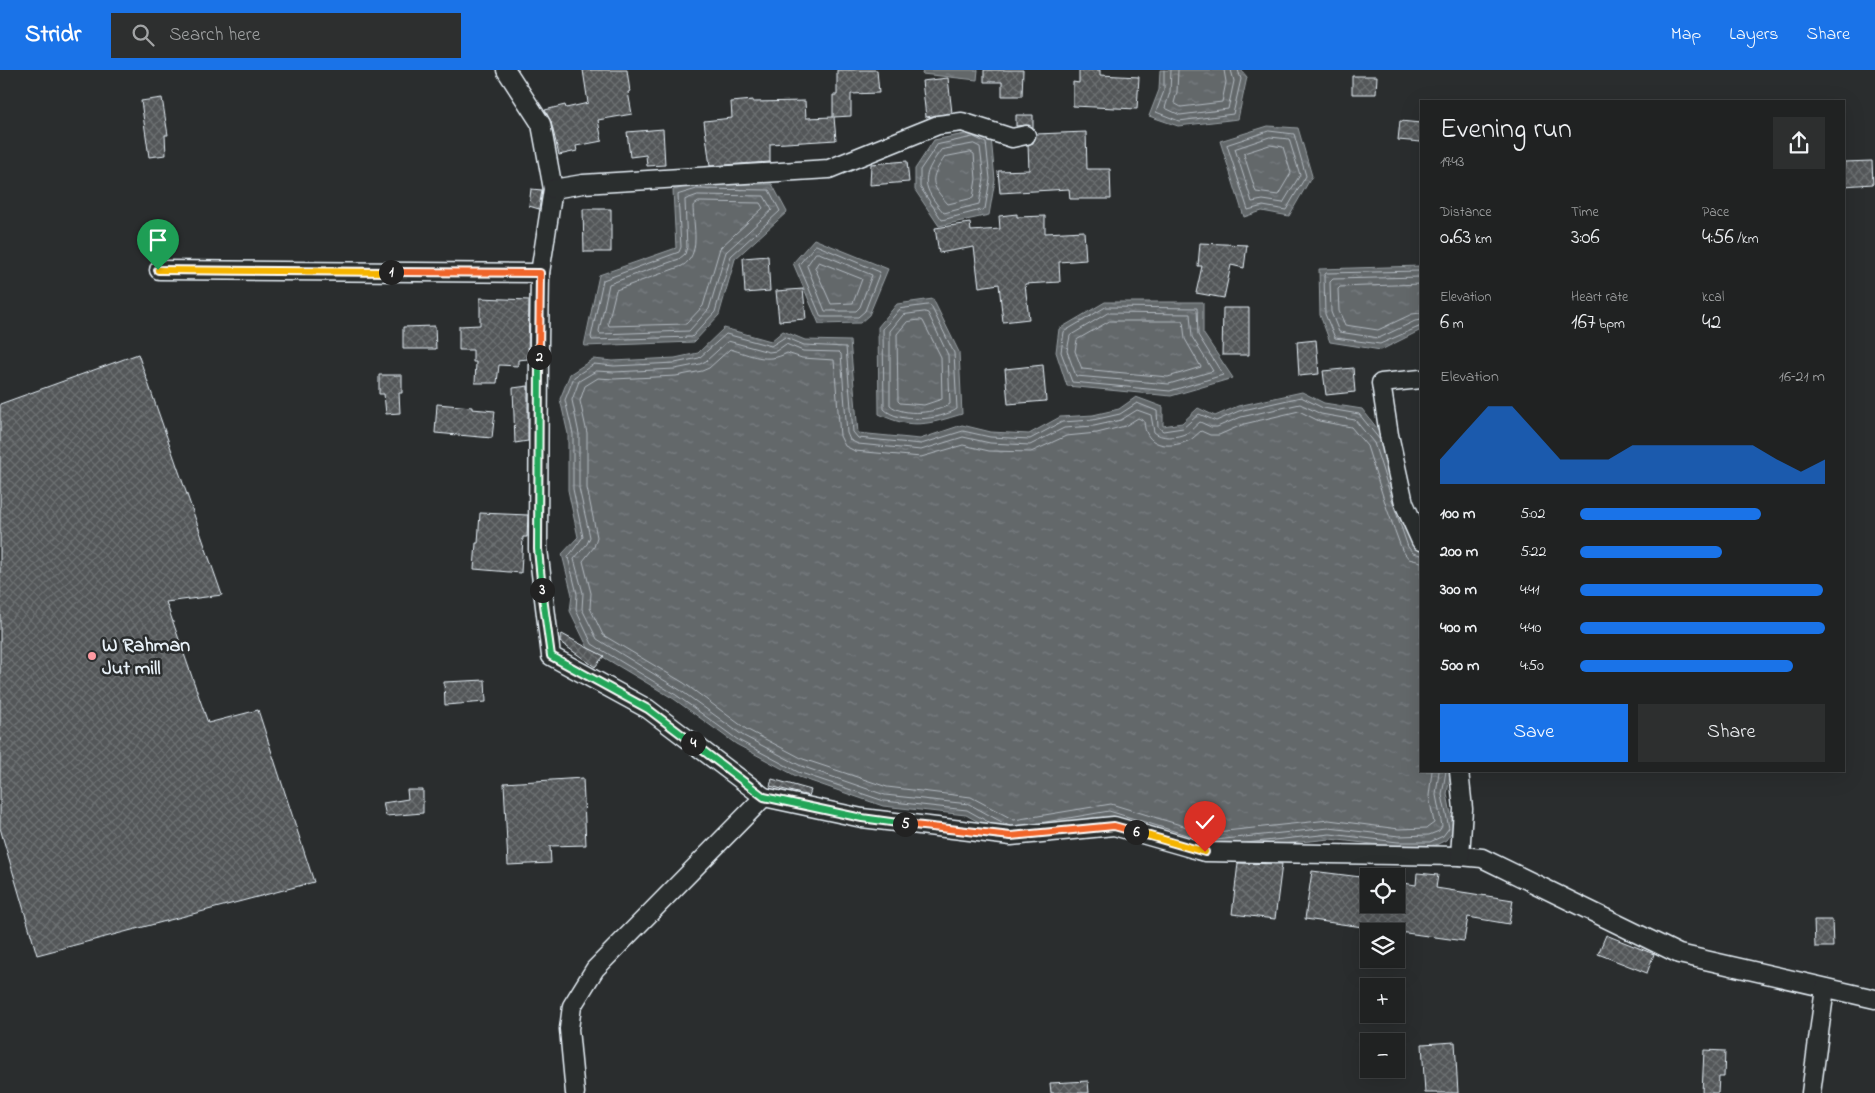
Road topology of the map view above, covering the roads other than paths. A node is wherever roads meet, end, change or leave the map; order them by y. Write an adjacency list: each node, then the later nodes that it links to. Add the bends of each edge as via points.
1 (506, 70): 3 (street, via 540,124)
2 (1026, 135): 3 (street, via 1012,138 962,122 938,125 829,169 583,184)
3 (553, 189): 5 (street)
4 (158, 270): 5 (street)
5 (540, 273): 9 (street, via 538,549 551,656 648,709)
6 (1420, 379): 7 (street, via 1381,383 1404,503)
7 (1420, 539)
8 (1459, 772): 10 (street, via 1463,810)
9 (764, 797): 10 (street, via 862,818 1011,836 1114,826 1205,852); 13 (street, via 594,969 572,1006 569,1029)
10 (1460, 856): 11 (street, via 1482,858 1679,954)
11 (1825, 988): 12 (street); 14 (street)
12 (1875, 999)
13 (576, 1093)
14 (1811, 1093)

